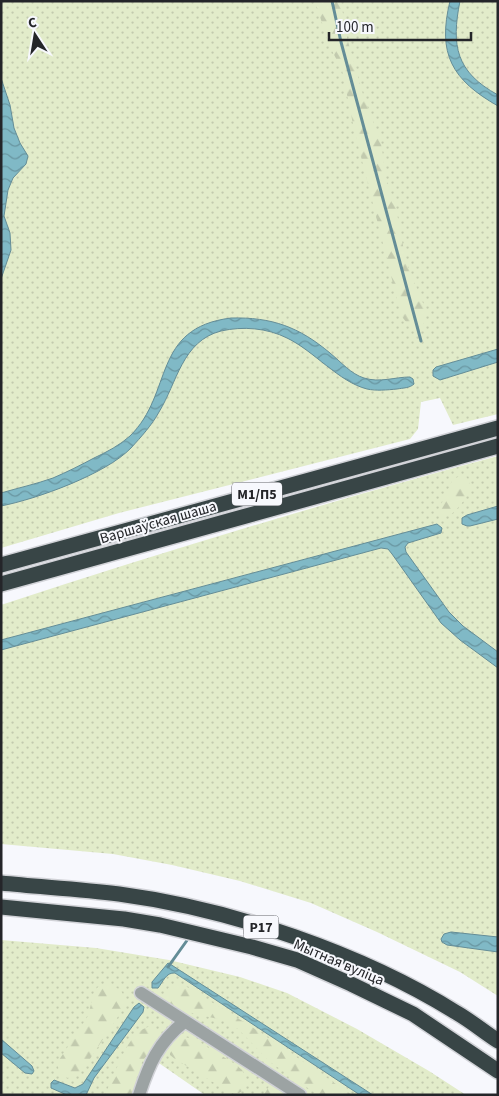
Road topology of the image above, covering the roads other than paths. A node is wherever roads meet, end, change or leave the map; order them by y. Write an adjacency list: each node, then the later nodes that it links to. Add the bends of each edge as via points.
1 (498, 428): 3 (highway, Варшаўская шаша / М1/П5)
2 (498, 446): 4 (highway, Варшаўская шаша / М1/П5)
3 (1, 565)
4 (1, 584)
5 (1, 883): 9 (highway, Мытная вуліца / Р17, via 118,894 164,902 281,932 392,978 457,1013)
6 (1, 907): 10 (highway, Мытная вуліца / Р17, via 160,925 297,960 413,1014)
7 (141, 993): 8 (street)
8 (184, 1022): 11 (street, via 169,1034 152,1059); 12 (street)
9 (498, 1041)
10 (498, 1071)
11 (138, 1095)
12 (300, 1095)

